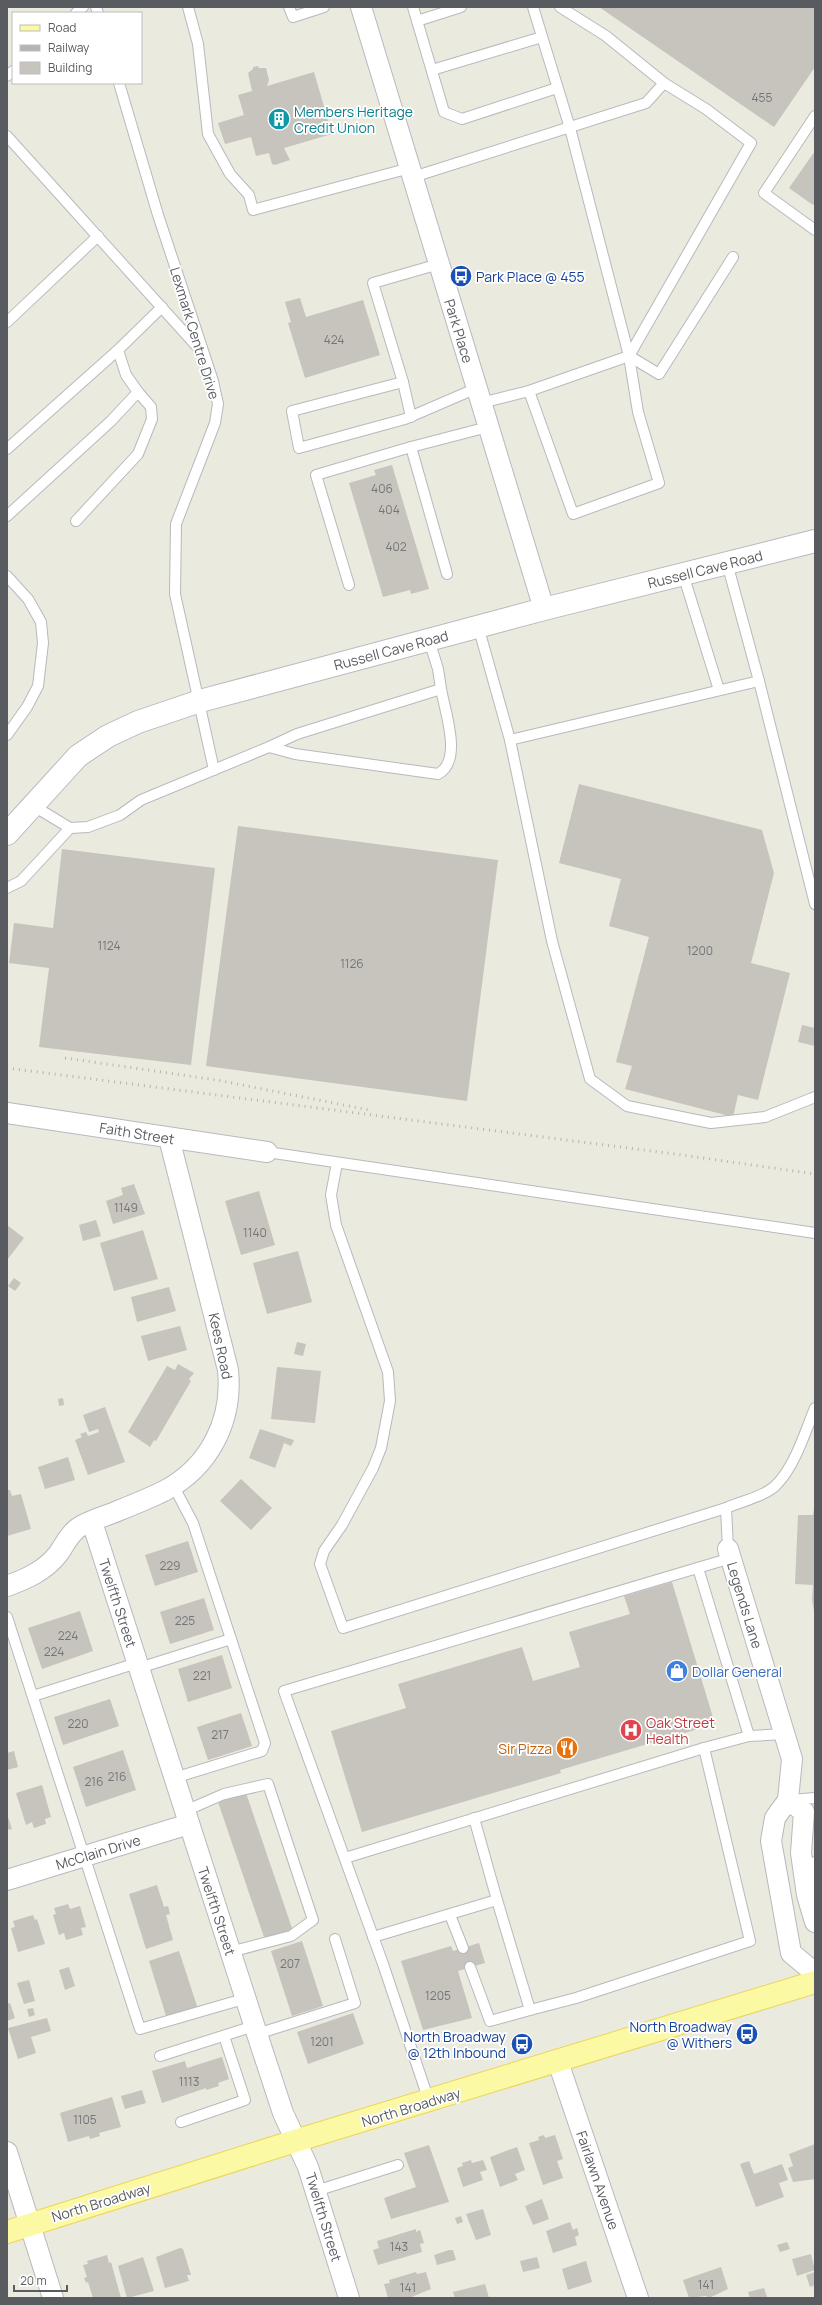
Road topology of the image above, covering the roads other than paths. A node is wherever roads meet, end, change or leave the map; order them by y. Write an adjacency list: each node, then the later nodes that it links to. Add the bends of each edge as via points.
1 (188, 7): 18 (lane, via 198,44 208,134 230,174 249,195 253,210)
2 (289, 7): 3 (lane, via 293,17)
3 (324, 7)
4 (361, 7): 18 (street, Park Place)
5 (413, 7): 9 (lane)
6 (461, 7): 9 (lane)
7 (533, 7): 10 (lane)
8 (560, 7): 12 (lane, via 606,36)
9 (417, 21): 11 (lane)
10 (542, 37): 11 (lane); 14 (lane)
11 (432, 70): 14 (lane, via 444,112 462,119)
12 (664, 83): 16 (lane, via 646,104); 27 (lane, via 706,109 751,143)
13 (119, 84): 26 (lane, Lexmark Centre Drive)
14 (557, 88): 16 (lane)
15 (815, 116): 19 (lane, via 764,193)
16 (570, 128): 18 (lane); 27 (lane)
17 (7, 136): 20 (lane)
18 (411, 173): 22 (street, Park Place)
19 (815, 230)
20 (98, 236): 23 (lane); 24 (lane)
21 (733, 257): 27 (lane, via 660,374)
22 (439, 264): 28 (lane, via 373,283); 31 (street, Park Place)
23 (162, 306): 25 (lane); 26 (lane)
24 (7, 322)
25 (118, 350): 30 (lane, via 126,375); 35 (lane)
26 (203, 354): 50 (lane, Lexmark Centre Drive, via 218,404 215,423 176,524 176,594)
27 (629, 356): 29 (lane); 29 (lane, via 638,412 659,483 573,514)
28 (403, 382): 32 (lane); 32 (lane, via 292,410 299,448)
29 (528, 391): 31 (lane)
30 (138, 392): 36 (lane, via 111,421); 37 (lane, via 151,407 152,419 138,454)
31 (479, 395): 32 (lane); 33 (street, Park Place)
32 (411, 417)
33 (488, 427): 34 (lane); 44 (street, Park Place)
34 (411, 447): 40 (lane); 43 (lane, via 316,475)
35 (7, 449)
36 (7, 516)
37 (76, 521)
38 (815, 541): 39 (street, Russell Cave Road)
39 (727, 563): 41 (street, Russell Cave Road); 47 (lane)
40 (447, 574)
41 (683, 574): 44 (street, Russell Cave Road); 49 (lane)
42 (7, 576): 51 (lane, via 28,599 38,616 43,644 38,686)
43 (349, 585)
44 (544, 609): 45 (street, Russell Cave Road)
45 (478, 626): 46 (street, Russell Cave Road); 52 (lane)
46 (429, 640): 48 (lane); 50 (street, Russell Cave Road)
47 (759, 681): 49 (lane); 59 (lane)
48 (441, 689): 53 (lane, via 297,734); 53 (lane, via 453,752 444,771 438,774)
49 (718, 690): 52 (lane)
50 (200, 701): 54 (lane, Lexmark Centre Drive); 55 (street, Russell Cave Road, via 138,722 108,736 78,756)
51 (7, 735)
52 (510, 740): 60 (lane, via 552,941 590,1079 627,1106 711,1123 765,1116)
53 (269, 748): 54 (lane)
54 (214, 770): 56 (lane, via 141,800 120,815 88,827)
55 (32, 805): 56 (lane); 57 (street, Russell Cave Road)
56 (70, 828): 58 (lane, via 21,881)
57 (7, 834)
58 (7, 888)
59 (815, 904)
60 (815, 1097)
61 (7, 1113): 62 (street, Faith Street)
62 (169, 1138): 63 (street, Faith Street); 67 (street, Kees Road, via 223,1344 230,1386 228,1406 215,1442 203,1460 187,1476)
63 (267, 1152): 64 (lane)
64 (337, 1163): 65 (lane); 68 (lane, via 331,1195 336,1225 388,1372 390,1401 381,1448 373,1468 342,1525 324,1551 320,1564 344,1628)
65 (815, 1233)
66 (815, 1408): 68 (lane, via 791,1463 778,1483 761,1494)
67 (173, 1485): 69 (street, Kees Road); 74 (lane, via 193,1523)
68 (726, 1508): 70 (lane)
69 (92, 1522): 72 (street, Kees Road, via 78,1528 71,1535 48,1566 22,1581); 75 (street, Twelfth Street)
70 (730, 1554): 71 (lane); 77 (street, Legends Lane)
71 (698, 1568): 78 (lane); 86 (lane, via 284,1691)
72 (7, 1586)
73 (7, 1618): 76 (lane)
74 (231, 1639): 75 (lane); 80 (lane, via 265,1743 262,1751)
75 (138, 1665): 76 (lane); 80 (street, Twelfth Street)
76 (33, 1696): 85 (lane)
77 (784, 1734): 78 (lane); 82 (street, Legends Lane, via 792,1759)
78 (749, 1736): 79 (lane)
79 (704, 1748): 84 (lane); 100 (lane, via 750,1941 576,1998)
80 (174, 1778): 83 (street, Twelfth Street)
81 (815, 1798): 82 (lane)
82 (788, 1800): 87 (street, via 804,1812 800,1853); 97 (street, via 775,1818 771,1841 791,1953)
83 (187, 1818): 85 (street, McClain Drive); 95 (street, Twelfth Street); 95 (lane, via 224,1794 268,1784 313,1920 291,1936)
84 (474, 1818): 86 (lane); 89 (lane)
85 (85, 1856): 88 (street, McClain Drive); 99 (lane, via 140,2029)
86 (345, 1858): 92 (lane)
87 (809, 1869): 91 (street)
88 (7, 1880)
89 (497, 1900): 90 (lane); 100 (lane)
90 (450, 1915): 92 (lane); 94 (lane)
91 (815, 1922)
92 (373, 1937): 105 (lane)
93 (336, 1939): 101 (lane, via 355,2003)
94 (463, 1948)
95 (230, 1952): 99 (street, Twelfth Street)
96 (470, 1967): 100 (lane, via 490,2021)
97 (815, 1972)
98 (815, 1982): 104 (main road, North Broadway)
99 (247, 1998): 101 (street, Twelfth Street)
100 (530, 2010)
101 (256, 2030): 102 (lane); 107 (street, Twelfth Street, via 283,2113)
102 (224, 2036): 103 (lane); 106 (lane, via 245,2100)
103 (160, 2056)
104 (558, 2062): 105 (main road, North Broadway); 115 (street, Fairlawn Avenue)
105 (429, 2101): 107 (main road, North Broadway)
106 (181, 2122)
107 (295, 2141): 110 (street, Twelfth Street, via 307,2163); 111 (main road, North Broadway)
108 (7, 2152): 111 (street)
109 (398, 2166): 110 (lane)
110 (316, 2191): 114 (street, Twelfth Street)
111 (30, 2224): 112 (main road, North Broadway); 113 (street)
112 (7, 2232)
113 (53, 2298)
114 (348, 2298)
115 (638, 2298)

